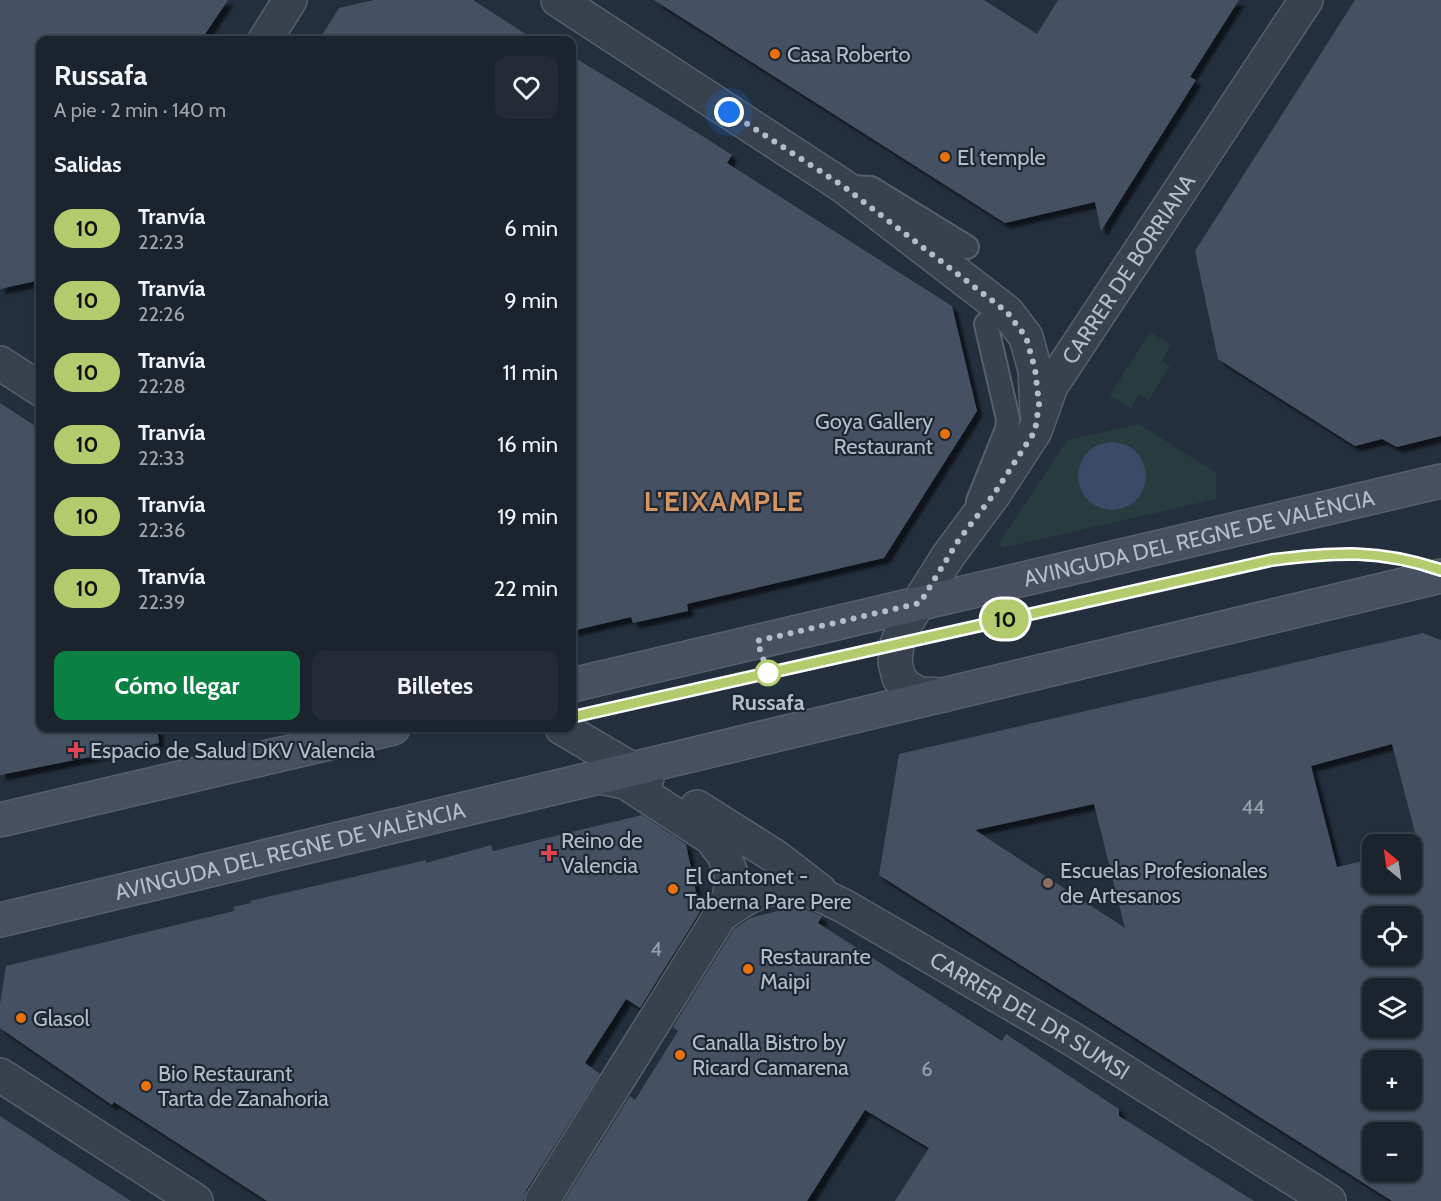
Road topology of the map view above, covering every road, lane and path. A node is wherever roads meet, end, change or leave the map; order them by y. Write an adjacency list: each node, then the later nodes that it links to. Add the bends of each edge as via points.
1 (290, 0): 4 (street)
2 (558, 0): 5 (street)
3 (1306, 0): 10 (street, CARRER DE BORRIANA, via 1051,386)
4 (268, 36)
5 (843, 186): 6 (lane, via 871,188); 10 (street, via 1007,312 1026,337 1035,369 1039,404)
6 (967, 247)
7 (986, 324): 12 (lane, via 1008,419)
8 (0, 363): 9 (street)
9 (36, 386)
10 (1035, 431): 12 (street, CARRER DE BORRIANA)
11 (1441, 481): 14 (main road, AVINGUDA DEL REGNE DE VALÈNCIA)
12 (968, 526): 14 (street, CARRER DE BORRIANA)
13 (1439, 578): 16 (main road, AVINGUDA DEL REGNE DE VALÈNCIA)
14 (920, 603): 15 (main road, AVINGUDA DEL REGNE DE VALÈNCIA); 16 (street, CARRER DE BORRIANA, via 897,644 895,662 899,678 920,694)
15 (576, 684)
16 (944, 695): 19 (main road, AVINGUDA DEL REGNE DE VALÈNCIA)
17 (376, 732): 21 (main road)
18 (572, 734): 19 (street); 20 (street, via 592,751)
19 (633, 769): 20 (main road, AVINGUDA DEL REGNE DE VALÈNCIA); 22 (street, via 776,858)
20 (591, 779): 23 (street, AVINGUDA DEL REGNE DE VALÈNCIA, via 625,782 711,838 724,855 732,876 730,895); 24 (main road, AVINGUDA DEL REGNE DE VALÈNCIA)
21 (0, 820)
22 (842, 905): 23 (street, CARRER DEL DR SUMSI, via 805,888 787,886 743,897); 28 (street, CARRER DEL DR SUMSI, via 1074,1040)
23 (720, 916): 27 (street)
24 (0, 920)
25 (0, 1075): 26 (street)
26 (196, 1201)
27 (542, 1201)
28 (1329, 1201)

